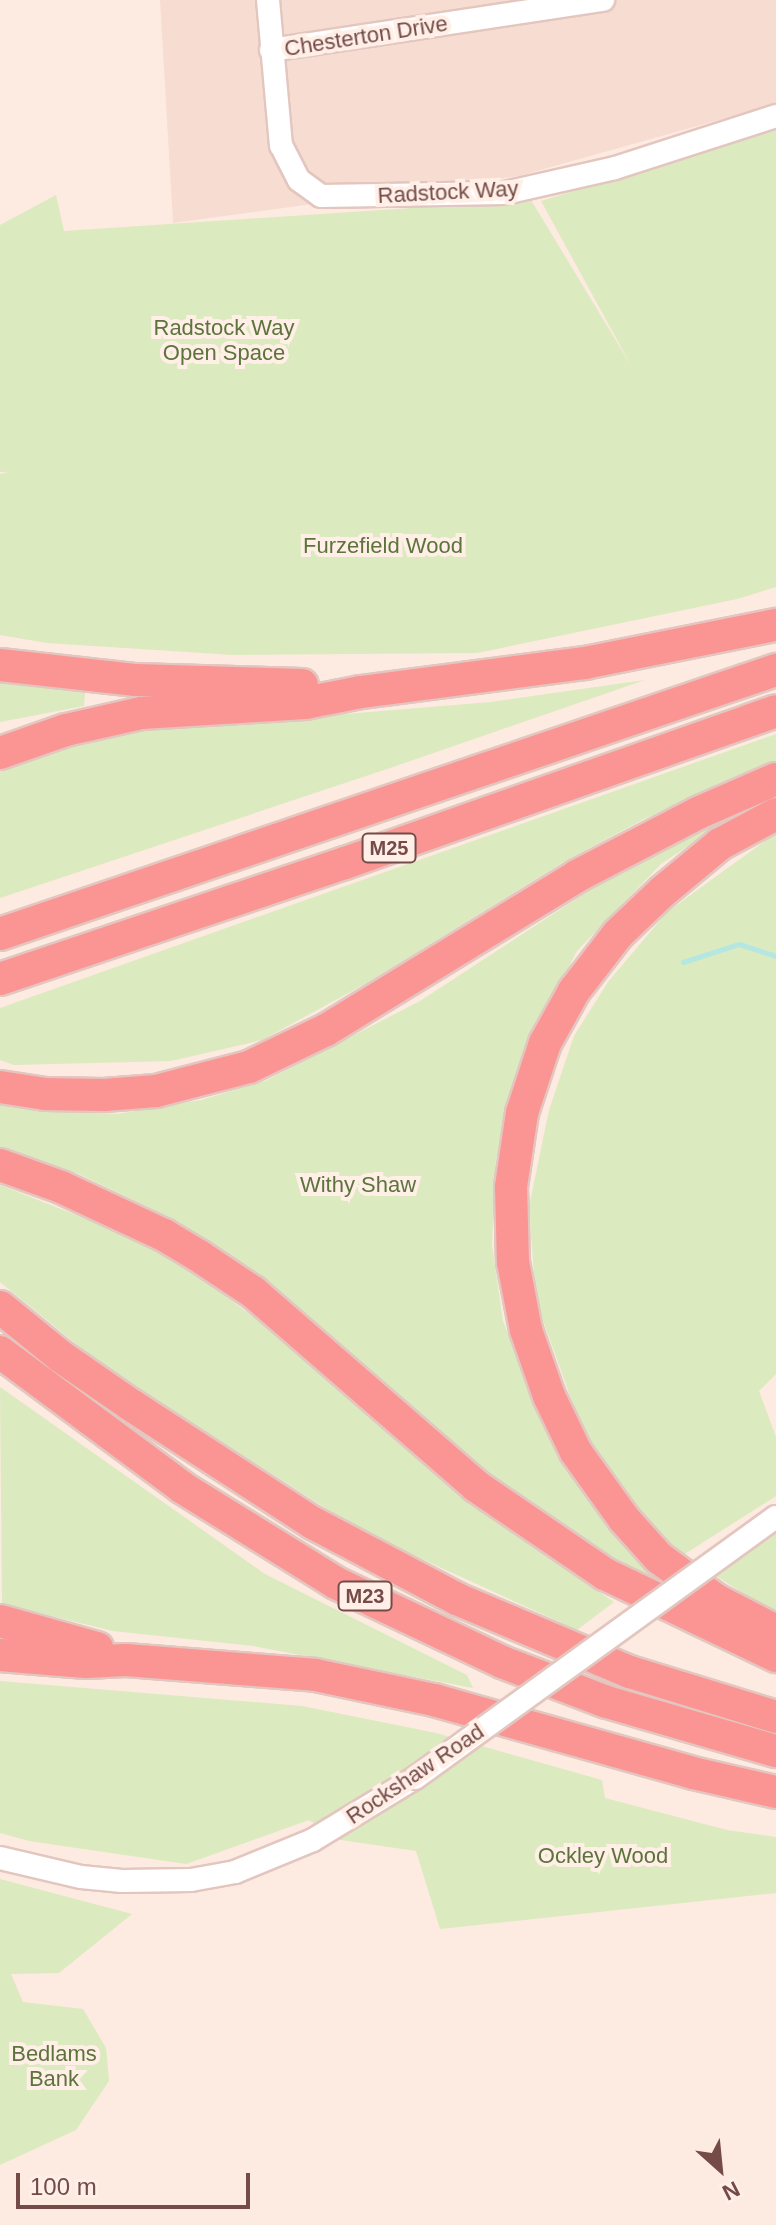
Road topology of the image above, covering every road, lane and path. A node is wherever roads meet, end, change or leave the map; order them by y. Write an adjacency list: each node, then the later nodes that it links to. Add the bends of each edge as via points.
1 (268, 0): 4 (street, Radstock Way)
2 (603, 0): 3 (street, Chesterton Drive)
3 (518, 6): 4 (street, Chesterton Drive)
4 (271, 50): 5 (street, Radstock Way, via 281,145 299,180 321,196 505,193 615,168)
5 (776, 116)
6 (776, 625): 9 (highway, via 585,663)
7 (0, 665): 9 (highway, via 136,680)
8 (776, 670): 14 (highway, M25)
9 (361, 692): 11 (highway, via 305,703 142,713 66,730)
10 (776, 711): 15 (highway, M25)
11 (0, 753)
12 (776, 779): 16 (highway, via 577,876 326,1030 249,1067 156,1091 60,1094)
13 (776, 814): 22 (highway, via 720,844 662,892 618,934 574,991 545,1043 522,1113 511,1187 513,1262 526,1330 576,1452 659,1558 716,1600)
14 (0, 934)
15 (0, 979)
16 (0, 1087)
17 (0, 1165): 24 (highway, via 73,1192 199,1256 253,1292 476,1486 605,1574)
18 (0, 1307): 26 (highway, M23, via 60,1356 300,1515 457,1599 630,1672)
19 (0, 1352): 27 (highway, M23, via 183,1488 336,1583 502,1662 607,1702)
20 (776, 1517): 29 (street, Rockshaw Road, bridge, via 415,1778 313,1840 235,1872 191,1880 81,1877)
21 (0, 1621): 25 (highway, via 86,1643)
22 (776, 1631)
23 (0, 1655): 25 (highway)
24 (776, 1656)
25 (126, 1660): 28 (highway, via 315,1675 434,1700)
26 (776, 1717)
27 (776, 1751)
28 (776, 1792)
29 (0, 1858)

